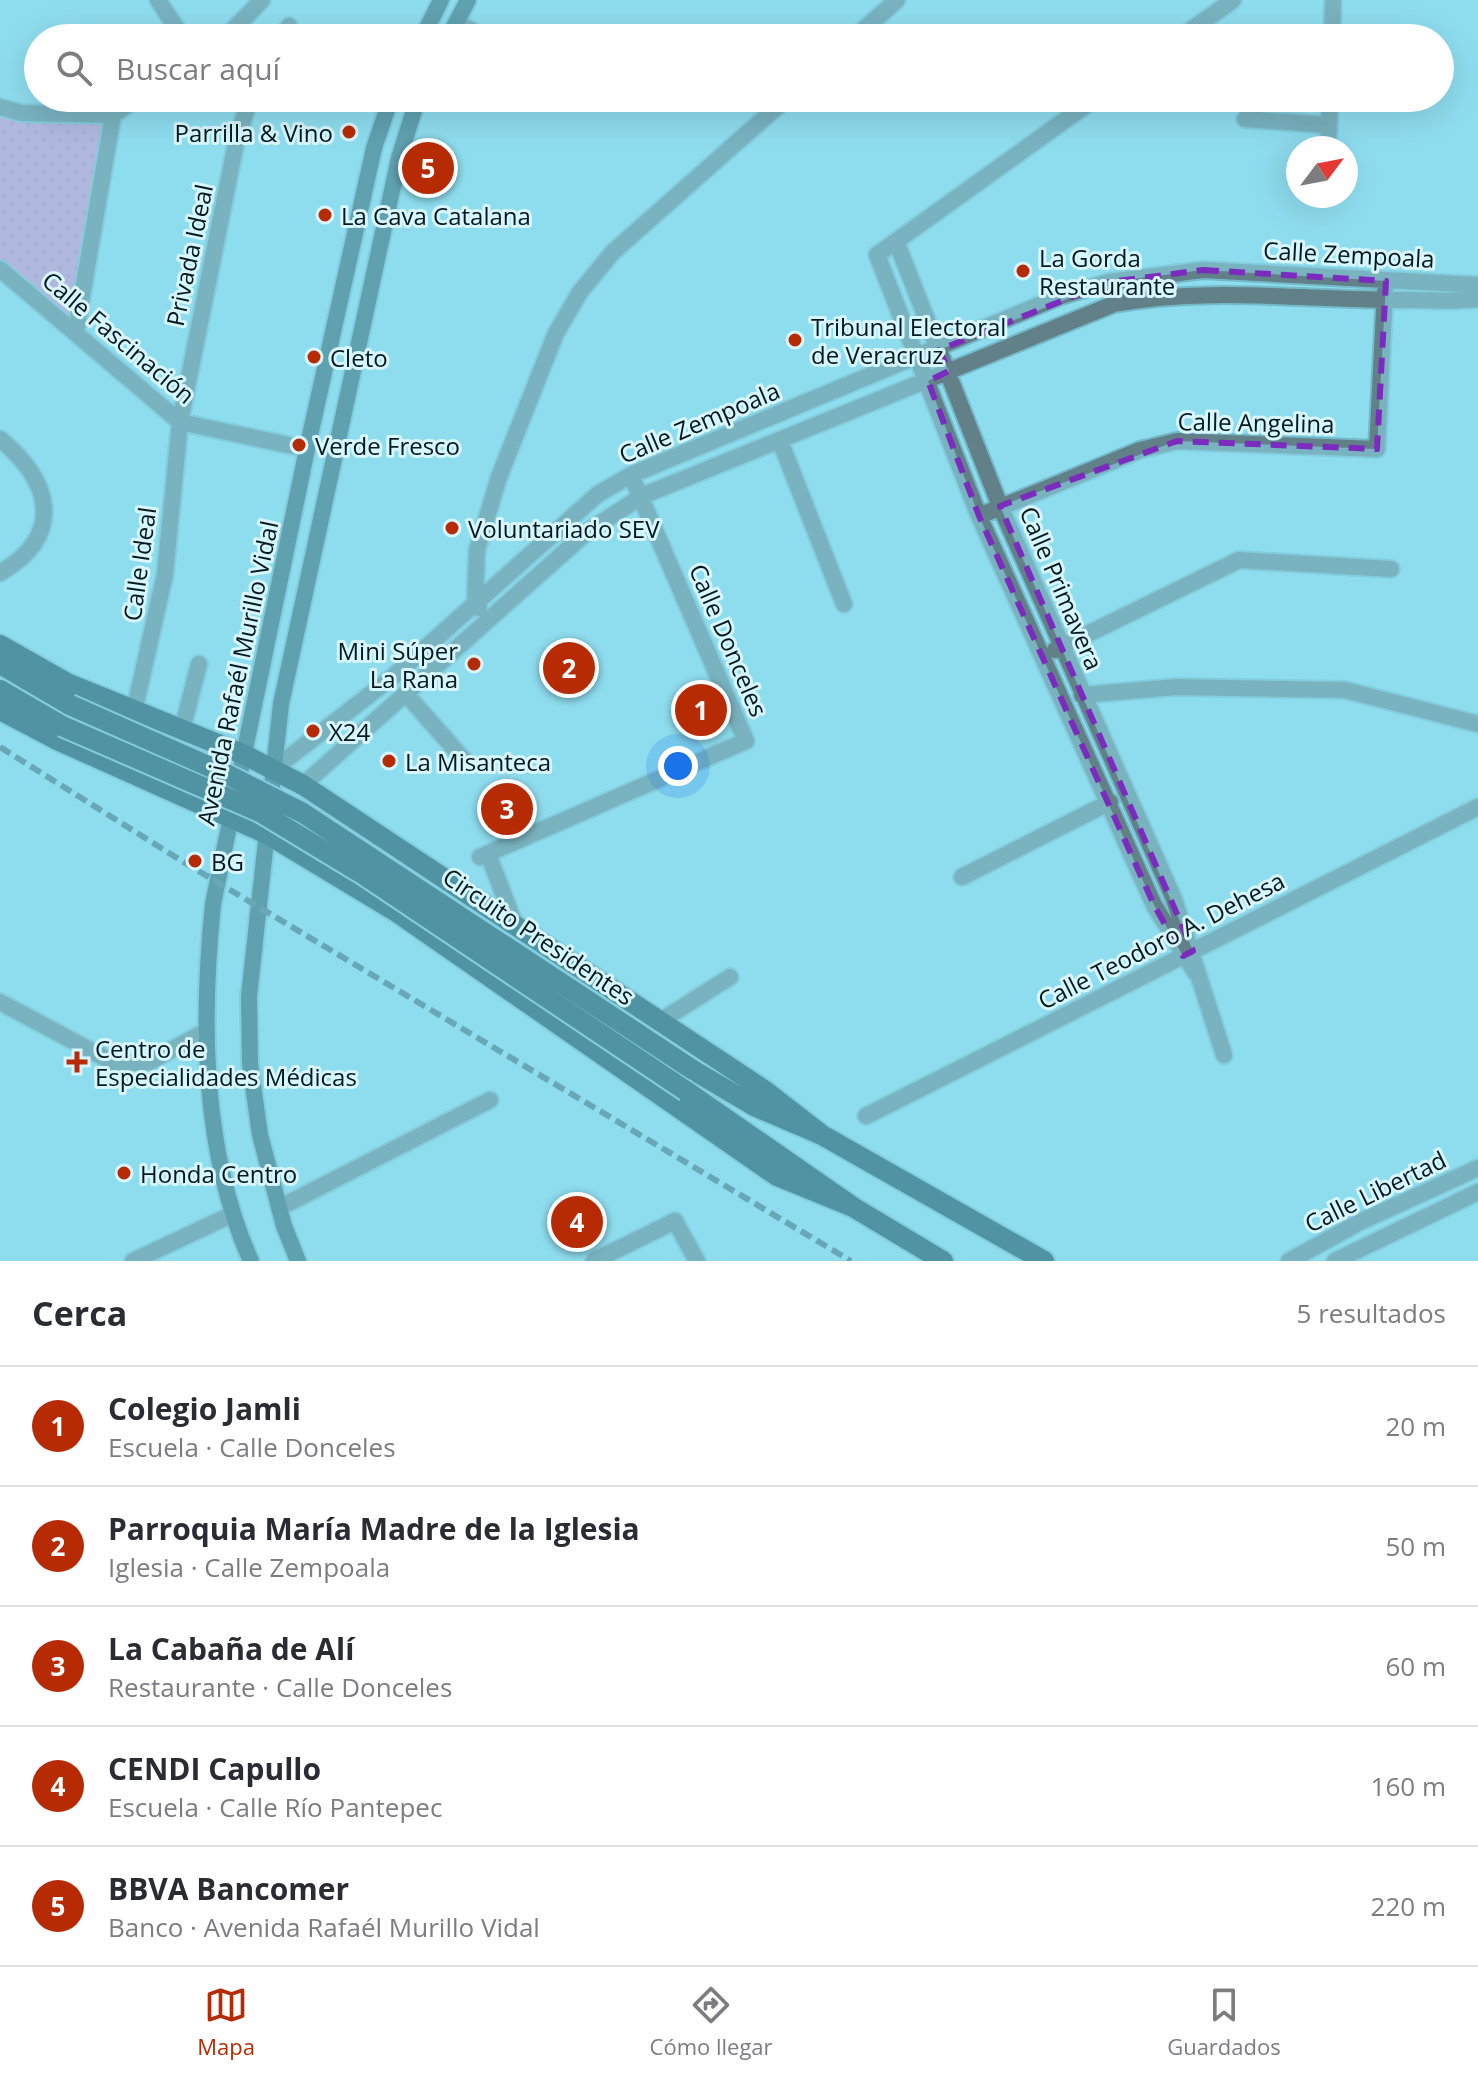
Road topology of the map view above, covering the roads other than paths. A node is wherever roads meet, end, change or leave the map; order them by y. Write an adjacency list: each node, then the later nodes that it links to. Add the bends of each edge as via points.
1 (158, 0): 9 (street)
2 (262, 0): 10 (street)
3 (441, 0): 11 (main road)
4 (468, 0): 8 (main road)
5 (897, 0): 14 (street)
6 (1233, 0): 15 (street)
7 (1333, 0): 16 (street)
8 (458, 19): 12 (main road); 13 (lane)
9 (174, 24)
10 (239, 24)
11 (429, 24)
12 (455, 24)
13 (467, 24)
14 (870, 24)
15 (1200, 24)
16 (1332, 24)
17 (0, 107): 25 (street, via 21,113)
18 (117, 112): 25 (street)
19 (246, 112): 40 (street, Privada Ideal)
20 (386, 112): 43 (main road, Avenida Rafaél Murillo Vidal)
21 (414, 112): 54 (main road, Avenida Rafaél Murillo Vidal)
22 (771, 112): 50 (street, via 613,252 580,292 556,333 499,477 477,550)
23 (1076, 112): 29 (street)
24 (1329, 112): 27 (street)
25 (113, 115): 35 (street)
26 (1245, 119): 27 (street)
27 (1329, 125): 28 (street)
28 (1329, 136)
29 (896, 241): 36 (street, Calle Primavera); 37 (street, Calle Primavera, via 877,255)
30 (0, 269): 35 (street, Calle Fascinación)
31 (1386, 281): 32 (street, Calle Zempoala); 34 (street, Calle Angelina); 36 (street, Calle Zempoala, via 1203,270 1162,273 1061,296)
32 (1478, 285)
33 (1478, 299): 34 (street, Calle Zempoala)
34 (1385, 301): 38 (street, Calle Zempoala, via 1160,296 1114,304); 46 (street, Calle Angelina, via 1377,449 1177,441 1140,450)
35 (76, 331): 40 (street, Calle Fascinación)
36 (939, 350): 37 (street, Calle Zempoala); 38 (street, Calle Primavera)
37 (918, 358): 39 (street, Calle Primavera); 44 (street, Calle Zempoala)
38 (949, 371): 39 (street, Calle Zempoala); 46 (street, Calle Primavera)
39 (928, 381): 42 (street, Calle Zempoala); 47 (street, Calle Primavera)
40 (180, 422): 43 (street, Calle Fascinación); 64 (street, Calle Ideal, via 165,574)
41 (0, 439): 49 (street, via 24,459 40,486 45,514 23,560)
42 (780, 441): 45 (street, Calle Zempoala); 51 (street)
43 (307, 449): 53 (main road, Avenida Rafaél Murillo Vidal)
44 (631, 475): 45 (street, Calle Donceles); 50 (street, Calle Zempoala, via 573,513)
45 (642, 496): 52 (street, Calle Zempoala, via 587,532); 79 (street, Calle Donceles, via 746,741 484,856)
46 (1000, 506): 47 (street, Calle Angelina); 56 (street, Calle Primavera)
47 (979, 516): 57 (street, Calle Primavera)
48 (1391, 569): 56 (street, via 1239,560)
49 (0, 573)
50 (475, 604): 52 (street); 69 (street, Calle Zempoala, via 373,693)
51 (844, 604)
52 (490, 619): 61 (street, Calle Zempoala)
53 (272, 627): 54 (main road); 67 (main road, Avenida Rafaél Murillo Vidal)
54 (297, 633): 69 (main road, Avenida Rafaél Murillo Vidal)
55 (0, 645): 64 (main road, via 67,683)
56 (1062, 646): 57 (street); 62 (street, Calle Primavera)
57 (1043, 657): 72 (street, Calle Primavera)
58 (0, 664): 88 (main road, Circuito Presidentes, bridge, via 70,705 303,813 693,1070 754,1106)
59 (199, 664): 66 (street)
60 (0, 690): 91 (main road, Circuito Presidentes, bridge, via 62,726 260,812 364,875)
61 (406, 694): 68 (street); 70 (street, Calle Zempoala)
62 (1082, 695): 65 (street, via 1176,687 1345,690); 80 (street, Calle Primavera, via 1174,899)
63 (0, 710): 71 (main road)
64 (134, 712): 66 (main road)
65 (1478, 724)
66 (188, 733): 67 (main road); 71 (main road, via 194,756 185,776)
67 (245, 755): 69 (main road); 74 (main road, Avenida Rafaél Murillo Vidal)
68 (466, 762)
69 (274, 769): 70 (main road); 74 (main road, Calle Zempoala); 75 (main road, Avenida Rafaél Murillo Vidal)
70 (303, 785): 75 (main road, Calle Zempoala); 76 (main road)
71 (170, 787): 74 (main road)
72 (1110, 802): 77 (street); 80 (street, Calle Primavera, via 1154,905)
73 (1478, 807): 80 (street, Calle Teodoro A. Dehesa)
74 (233, 818): 75 (main road); 84 (main road, Avenida Rafaél Murillo Vidal, via 213,904)
75 (267, 834): 78 (main road); 92 (main road, Avenida Rafaél Murillo Vidal, via 249,996 250,1064 260,1135)
76 (426, 867): 78 (main road, via 407,870 394,884); 79 (main road)
77 (962, 877)
78 (398, 913): 91 (main road, via 777,1176)
79 (516, 927): 83 (main road)
80 (1188, 953): 85 (street); 87 (street, Calle Teodoro A. Dehesa)
81 (730, 977): 83 (street)
82 (0, 1002): 84 (street, via 116,1064 149,1062)
83 (659, 1022): 88 (main road)
84 (206, 1031): 93 (main road, Avenida Rafaél Murillo Vidal)
85 (1224, 1055)
86 (490, 1100): 92 (street)
87 (866, 1116)
88 (822, 1135): 101 (main road, Circuito Presidentes)
89 (1478, 1168): 94 (street, Calle Libertad, via 1360,1222)
90 (1478, 1192): 102 (street, Calle Libertad)
91 (853, 1207): 100 (main road, Circuito Presidentes)
92 (279, 1208): 97 (main road, Avenida Rafaél Murillo Vidal)
93 (231, 1215): 95 (street); 96 (main road, Avenida Rafaél Murillo Vidal)
94 (1293, 1260)
95 (133, 1261)
96 (251, 1261)
97 (298, 1261)
98 (594, 1261): 99 (street, via 675,1221)
99 (697, 1261)
100 (943, 1261)
101 (1044, 1261)
102 (1335, 1261)

